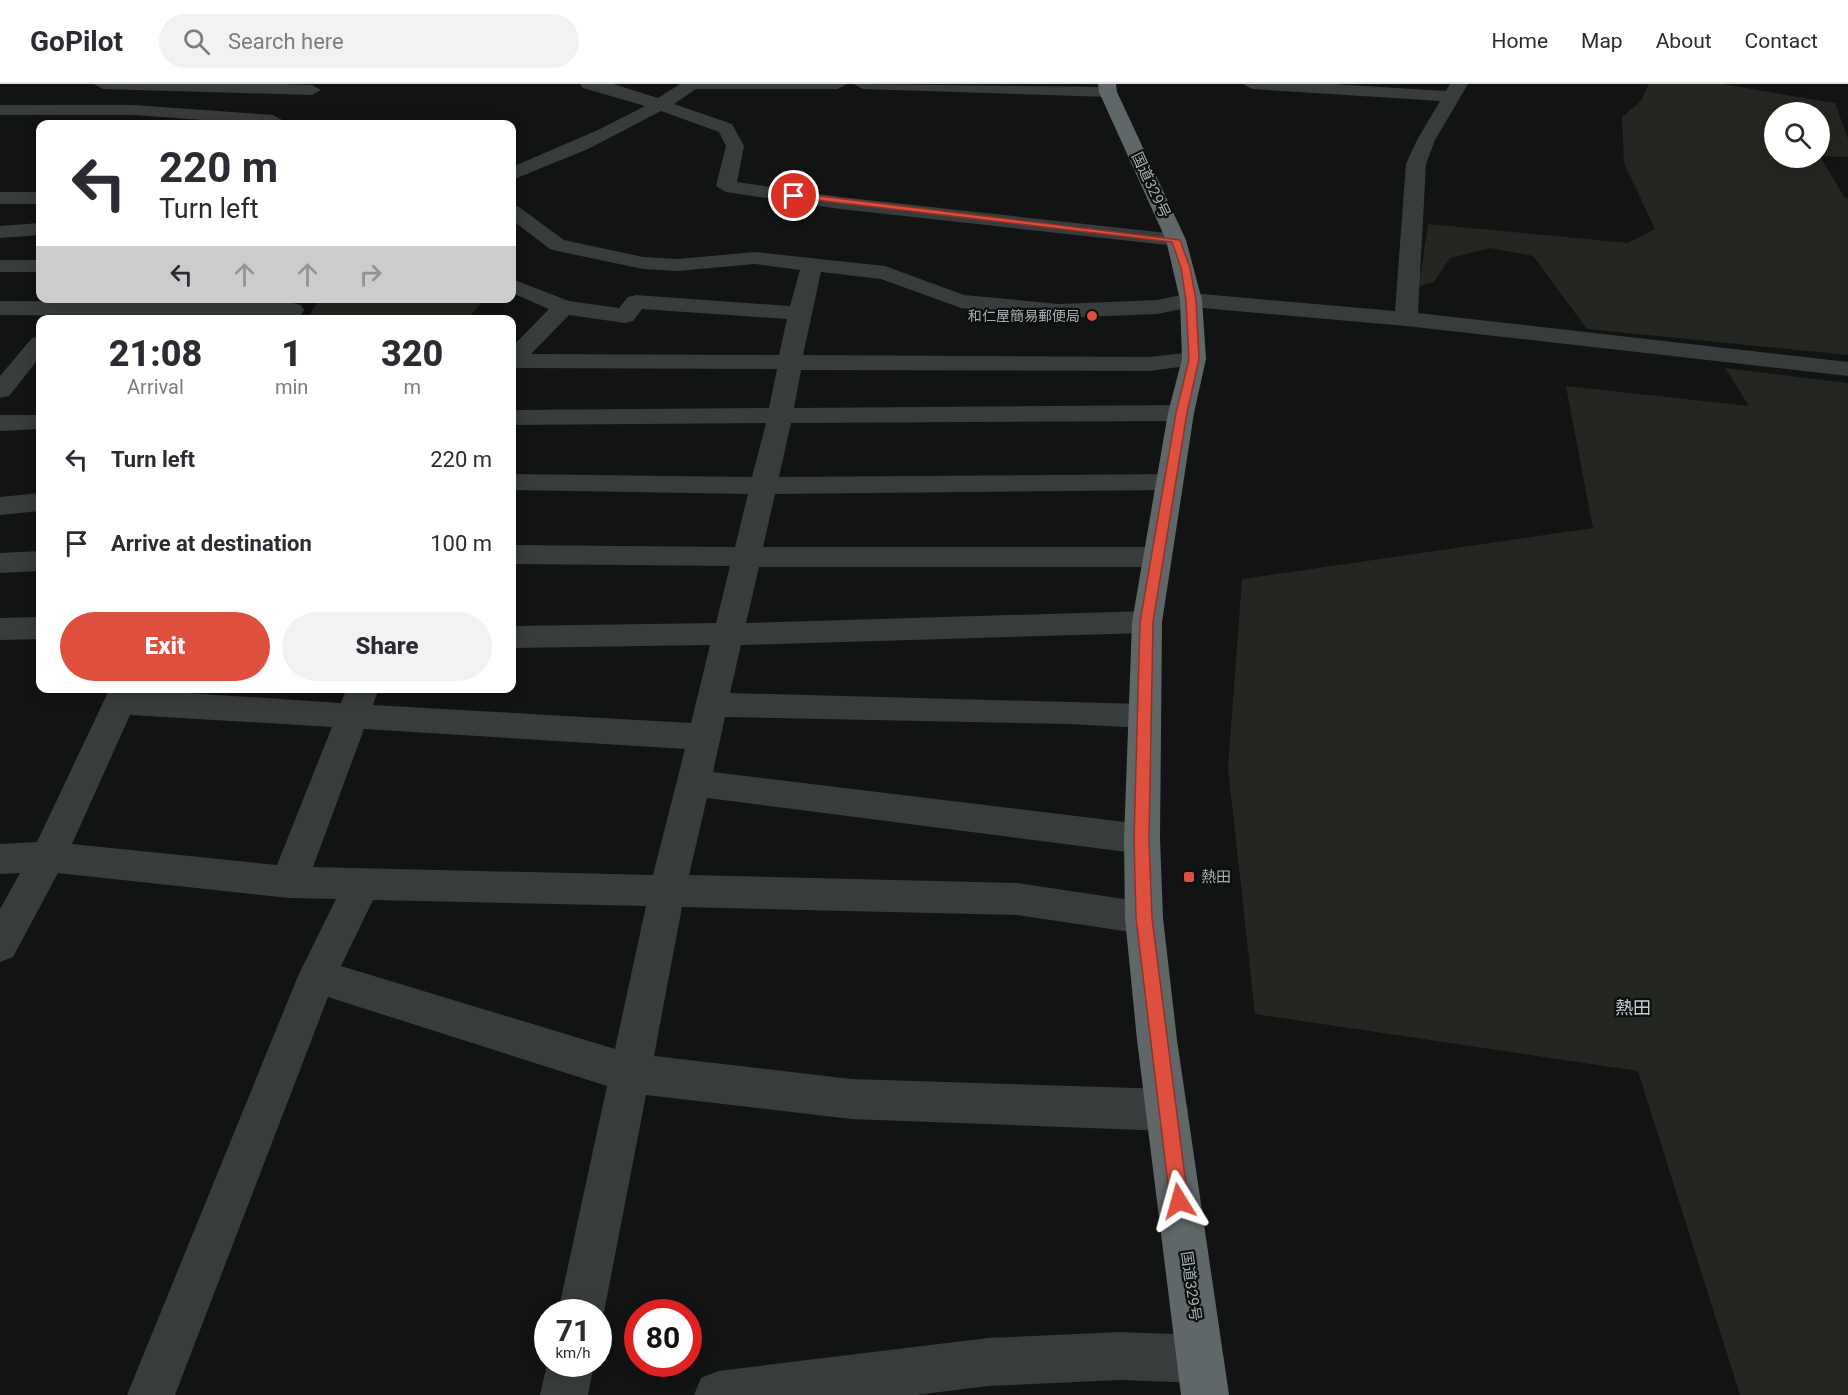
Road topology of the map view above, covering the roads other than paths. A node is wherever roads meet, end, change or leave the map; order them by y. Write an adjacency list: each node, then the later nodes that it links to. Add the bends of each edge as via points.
1 (103, 84): 2 (street)
2 (166, 84): 8 (street); 13 (street)
3 (589, 84): 11 (street, via 618,90)
4 (692, 84): 5 (street); 11 (street)
5 (838, 84)
6 (863, 84): 9 (street)
7 (1252, 84): 10 (street)
8 (316, 87): 15 (street)
9 (1108, 88): 24 (highway, 国道329号)
10 (1456, 91): 35 (street, via 1416,164)
11 (660, 107): 17 (street); 24 (street, via 726,128 735,146 726,186)
12 (0, 110): 13 (street)
13 (133, 110): 14 (street)
14 (247, 120)
15 (273, 120)
16 (516, 160): 17 (street)
17 (540, 163): 18 (street)
18 (516, 172)
19 (0, 198): 20 (street)
20 (36, 198)
21 (516, 214): 25 (street, via 557,245 643,263 678,265 732,258)
22 (36, 229): 23 (street)
23 (0, 232)
24 (1176, 240): 29 (highway, 国道329号)
25 (812, 265): 29 (street, via 885,273 961,301 1059,311 1157,307); 34 (street)
26 (0, 266): 27 (street)
27 (36, 266)
28 (516, 287): 30 (street)
29 (1191, 300): 35 (street); 37 (highway, 国道329号)
30 (564, 307): 34 (street, via 625,316 636,302); 36 (street)
31 (0, 308): 32 (street)
32 (70, 308): 33 (street)
33 (293, 309)
34 (799, 314): 40 (street)
35 (1406, 319): 42 (street)
36 (516, 356)
37 (1194, 359): 40 (street, via 1149,364); 44 (highway, 国道329号)
38 (516, 360): 40 (street)
39 (32, 362): 41 (street); 43 (street)
40 (789, 362): 46 (street)
41 (0, 363)
42 (1848, 369)
43 (0, 391)
44 (1181, 413): 46 (street); 50 (highway, 国道329号)
45 (516, 417): 46 (street)
46 (780, 417): 51 (street)
47 (36, 422): 48 (street)
48 (0, 423)
49 (516, 482): 51 (street)
50 (1170, 482): 51 (street); 55 (highway, 国道329号)
51 (764, 486): 56 (street)
52 (36, 502): 53 (street)
53 (0, 506)
54 (516, 554): 56 (street)
55 (1158, 556): 56 (street); 59 (highway, 国道329号)
56 (747, 557): 62 (street)
57 (36, 561): 58 (street)
58 (0, 563)
59 (1147, 622): 62 (street); 67 (highway, 国道329号)
60 (36, 628): 61 (street)
61 (0, 629)
62 (728, 634): 63 (street); 66 (street)
63 (516, 637)
64 (124, 695): 65 (street); 71 (street)
65 (358, 702): 68 (street); 73 (street)
66 (712, 705): 67 (street); 68 (street)
67 (1143, 716): 70 (highway, 国道329号)
68 (704, 737): 69 (street)
69 (693, 783): 70 (street); 75 (street)
70 (1142, 839): 76 (highway, 国道329号)
71 (48, 857): 72 (street); 73 (street); 77 (street)
72 (0, 859)
73 (289, 882): 74 (street)
74 (362, 884): 75 (street); 78 (street)
75 (667, 892): 76 (street, via 1017,898); 79 (street)
76 (1144, 918): 80 (highway, 国道329号)
77 (0, 945)
78 (317, 976): 79 (street); 84 (street)
79 (630, 1073): 80 (street, via 851,1099); 81 (street)
80 (1167, 1110): 83 (highway, 国道329号)
81 (584, 1299)
82 (567, 1377): 85 (street)
83 (1203, 1377): 86 (street, via 1120,1356 988,1362)
84 (151, 1395)
85 (564, 1395)
86 (718, 1395)

